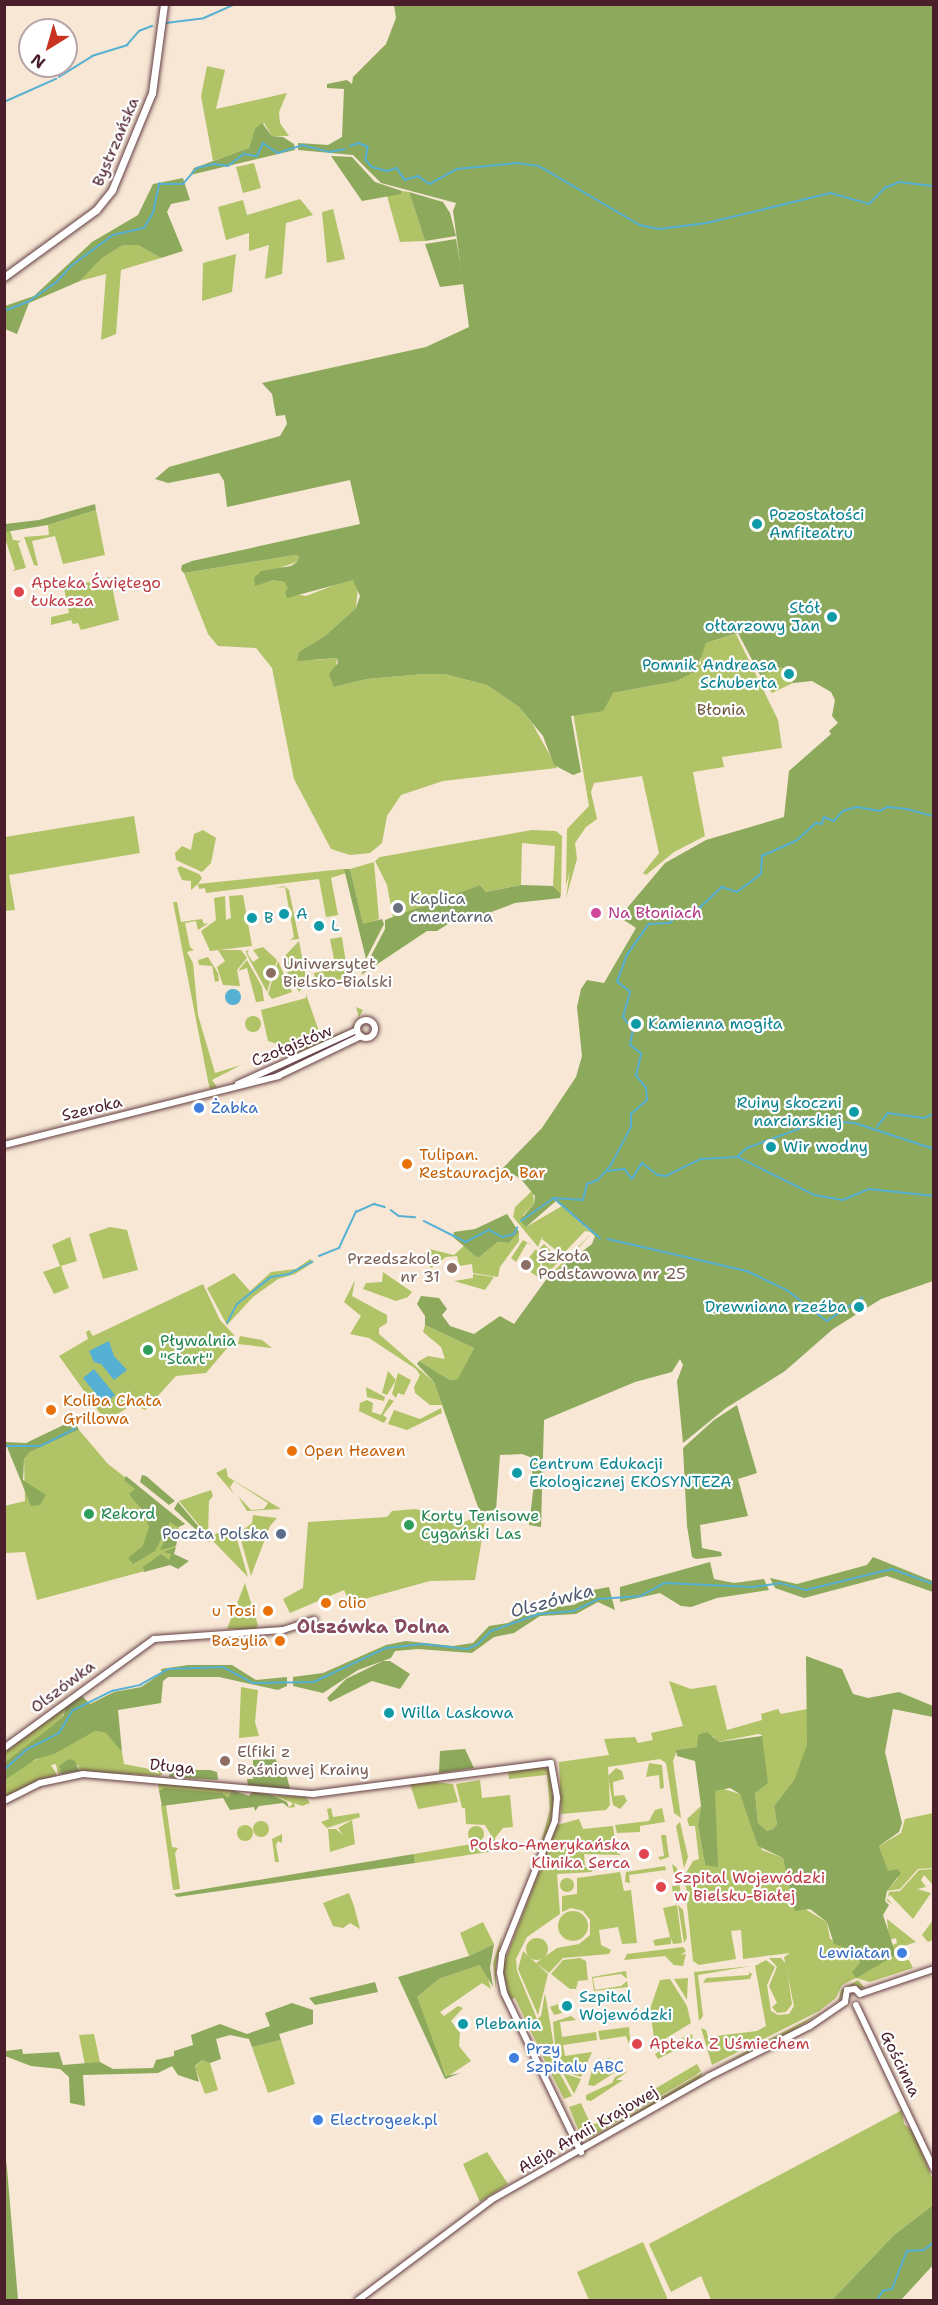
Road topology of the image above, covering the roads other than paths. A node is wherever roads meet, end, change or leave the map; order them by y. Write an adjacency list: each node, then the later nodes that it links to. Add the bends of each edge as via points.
1 (164, 4): 2 (main road, Bystrzańska, via 152,93 112,190 96,210)
2 (4, 278)
3 (236, 1085): 3 (street, Czołgistów, via 359,1033 292,1071); 4 (street, Czołgistów)
4 (185, 1098): 5 (street, Szeroka)
5 (4, 1145)
6 (314, 1620): 7 (street, Olszówka, via 283,1630 174,1635 150,1640)
7 (4, 1748)
8 (4, 1801): 13 (street, Długa, via 40,1783 83,1774 313,1794 544,1762 554,1767 555,1821 502,1954 500,1973 504,1993)
9 (933, 1969): 10 (street)
10 (860, 1994): 11 (street, Aleja Armii Krajowej, via 855,1989 847,1990); 12 (street)
11 (845, 2002): 12 (street); 14 (street, Aleja Armii Krajowej, via 810,2026 714,2074)
12 (856, 2005): 16 (street, Gościnna)
13 (576, 2141): 14 (street); 15 (street)
14 (581, 2152): 15 (street, Aleja Armii Krajowej)
15 (570, 2158): 17 (street, Aleja Armii Krajowej, via 491,2200)
16 (933, 2169)
17 (358, 2301)

